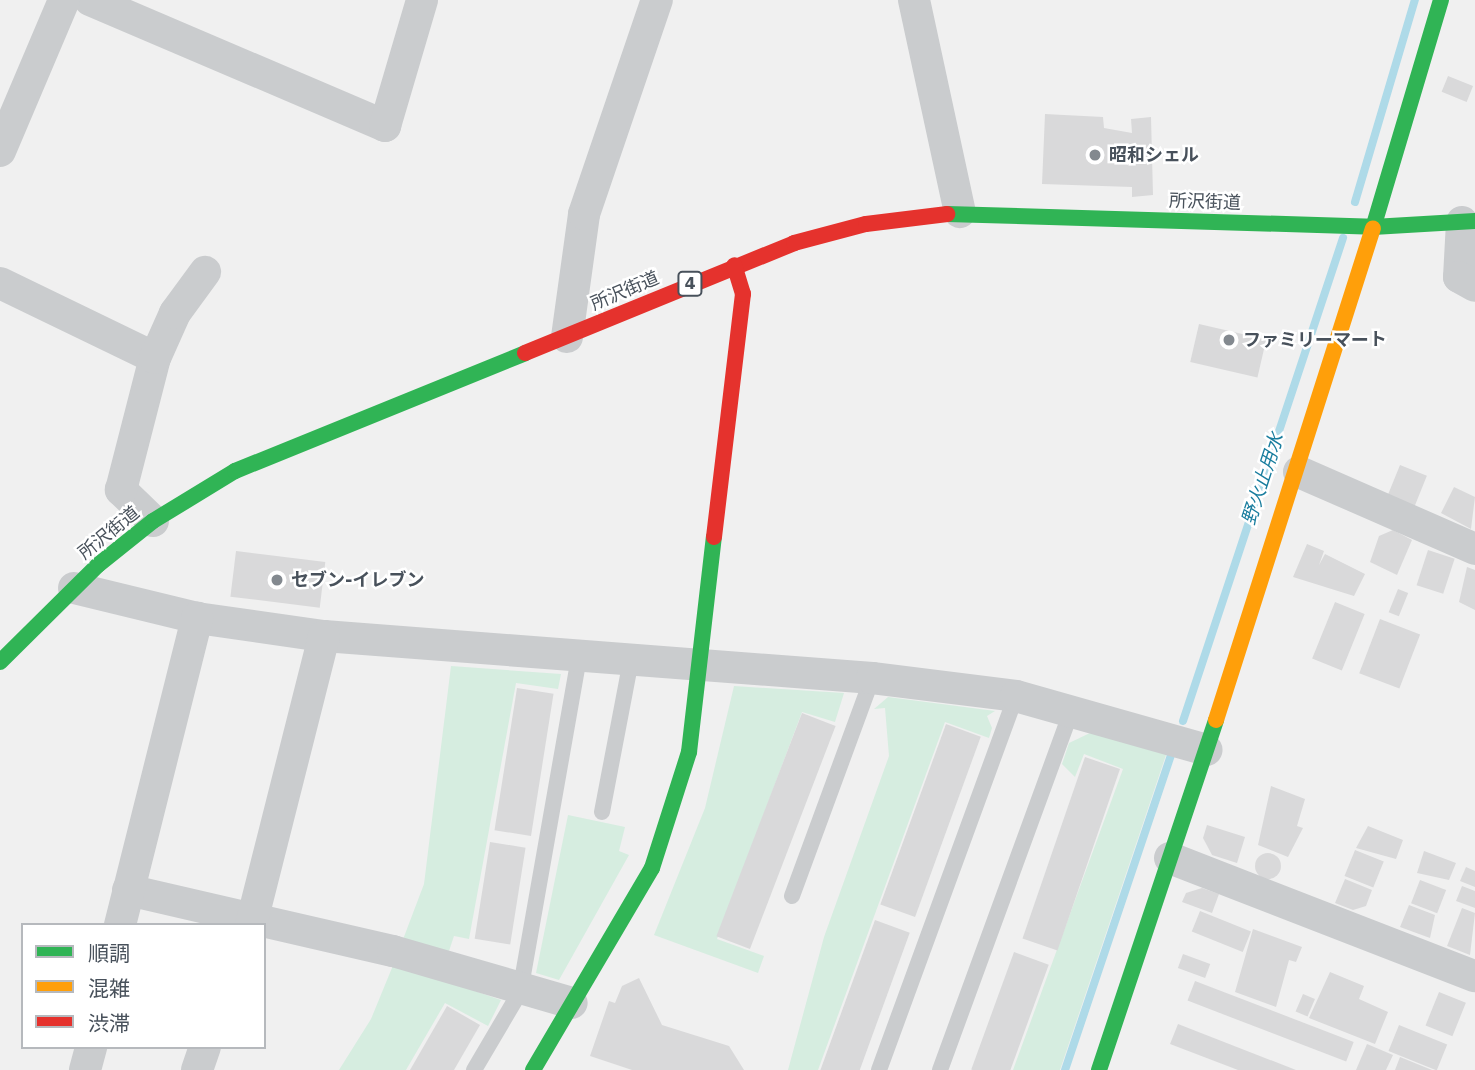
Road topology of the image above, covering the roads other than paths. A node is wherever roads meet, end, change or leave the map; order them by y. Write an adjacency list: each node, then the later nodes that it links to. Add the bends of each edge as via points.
1 (64, 0): 7 (street)
2 (90, 0): 3 (street, via 385,126)
3 (422, 0)
4 (657, 0): 15 (street, via 584,214)
5 (914, 0): 8 (street)
6 (1441, 0): 10 (street)
7 (0, 151)
8 (960, 212): 10 (street, 所沢街道 / 4); 11 (street, 所沢街道 / 4, via 866,224)
9 (1468, 221): 10 (street, 所沢街道 / 4); 14 (street, via 1459,277)
10 (1373, 227): 17 (street)
11 (734, 265): 15 (street, 所沢街道 / 4); 26 (street, via 743,294)
12 (205, 272): 16 (street, via 175,313)
13 (0, 283): 16 (street)
14 (1475, 286)
15 (568, 337): 18 (street, 所沢街道 / 4, via 235,471)
16 (155, 358): 18 (street, via 121,490)
17 (1299, 472): 19 (street); 30 (street)
18 (153, 522): 20 (street, 所沢街道 / 4)
19 (1475, 549)
20 (74, 588): 21 (street); 25 (street, 所沢街道 / 4)
21 (197, 618): 22 (street); 33 (street)
22 (324, 636): 23 (street); 35 (street)
23 (579, 656): 24 (street); 39 (lane)
24 (631, 660): 26 (street); 31 (lane)
25 (0, 662)
26 (702, 665): 27 (street); 40 (street, via 689,751 652,868)
27 (872, 678): 28 (street); 34 (lane)
28 (1016, 696): 29 (street); 47 (lane)
29 (1072, 710): 30 (street); 48 (lane)
30 (1207, 750): 32 (street)
31 (603, 812)
32 (1170, 858): 38 (street); 49 (street)
33 (128, 890): 35 (street); 36 (street)
34 (792, 896)
35 (252, 922)
36 (120, 923)
37 (266, 925): 39 (street, via 393,951)
38 (1475, 976)
39 (520, 992): 40 (street); 45 (lane)
40 (572, 1003): 46 (street)
41 (90, 1049): 43 (street)
42 (204, 1049): 44 (street)
43 (85, 1070)
44 (197, 1070)
45 (474, 1070)
46 (533, 1070)
47 (879, 1070)
48 (940, 1070)
49 (1099, 1070)

